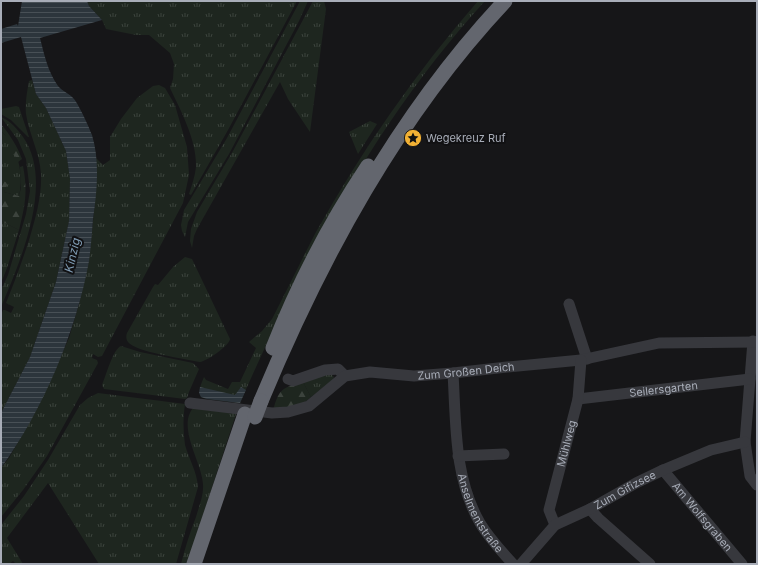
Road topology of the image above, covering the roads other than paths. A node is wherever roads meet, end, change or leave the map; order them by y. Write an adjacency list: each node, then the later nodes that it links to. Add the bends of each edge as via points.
1 (493, 1): 11 (highway, via 420,90 342,207 287,313)
2 (505, 1): 11 (highway, via 431,90 371,181 335,243)
3 (569, 304): 5 (street)
4 (755, 342): 5 (street, Zum Großen Deich, via 659,343); 9 (street)
5 (584, 360): 6 (street, Zum Großen Deich); 10 (street, Mühlweg)
6 (453, 373): 7 (street, Zum Großen Deich, via 414,376 370,372); 16 (street, Anselmentstraße)
7 (345, 376): 8 (street, via 338,368 293,381); 12 (street, via 309,406 288,412 272,413)
8 (288, 379)
9 (750, 379): 10 (street, Seilersgarten); 14 (street)
10 (578, 399): 20 (street, Mühlweg, via 549,510)
11 (257, 400): 13 (highway, bridge)
12 (190, 403)
13 (250, 416): 21 (highway); 22 (highway)
14 (745, 442): 17 (street, Zum Gifizsee, via 711,450); 18 (street, via 750,476)
15 (504, 454): 16 (street, Anselmentstraße)
16 (458, 456): 23 (street, Anselmentstraße, via 469,501 480,523)
17 (663, 470): 19 (street, Zum Gifizsee); 26 (street, Am Wolfsgraben)
18 (757, 485)
19 (590, 509): 20 (street, Zum Gifizsee); 25 (street)
20 (556, 525): 24 (street, Zum Gifizsee)
21 (194, 564)
22 (204, 564)
23 (513, 564)
24 (521, 564)
25 (650, 564)
26 (742, 564)

